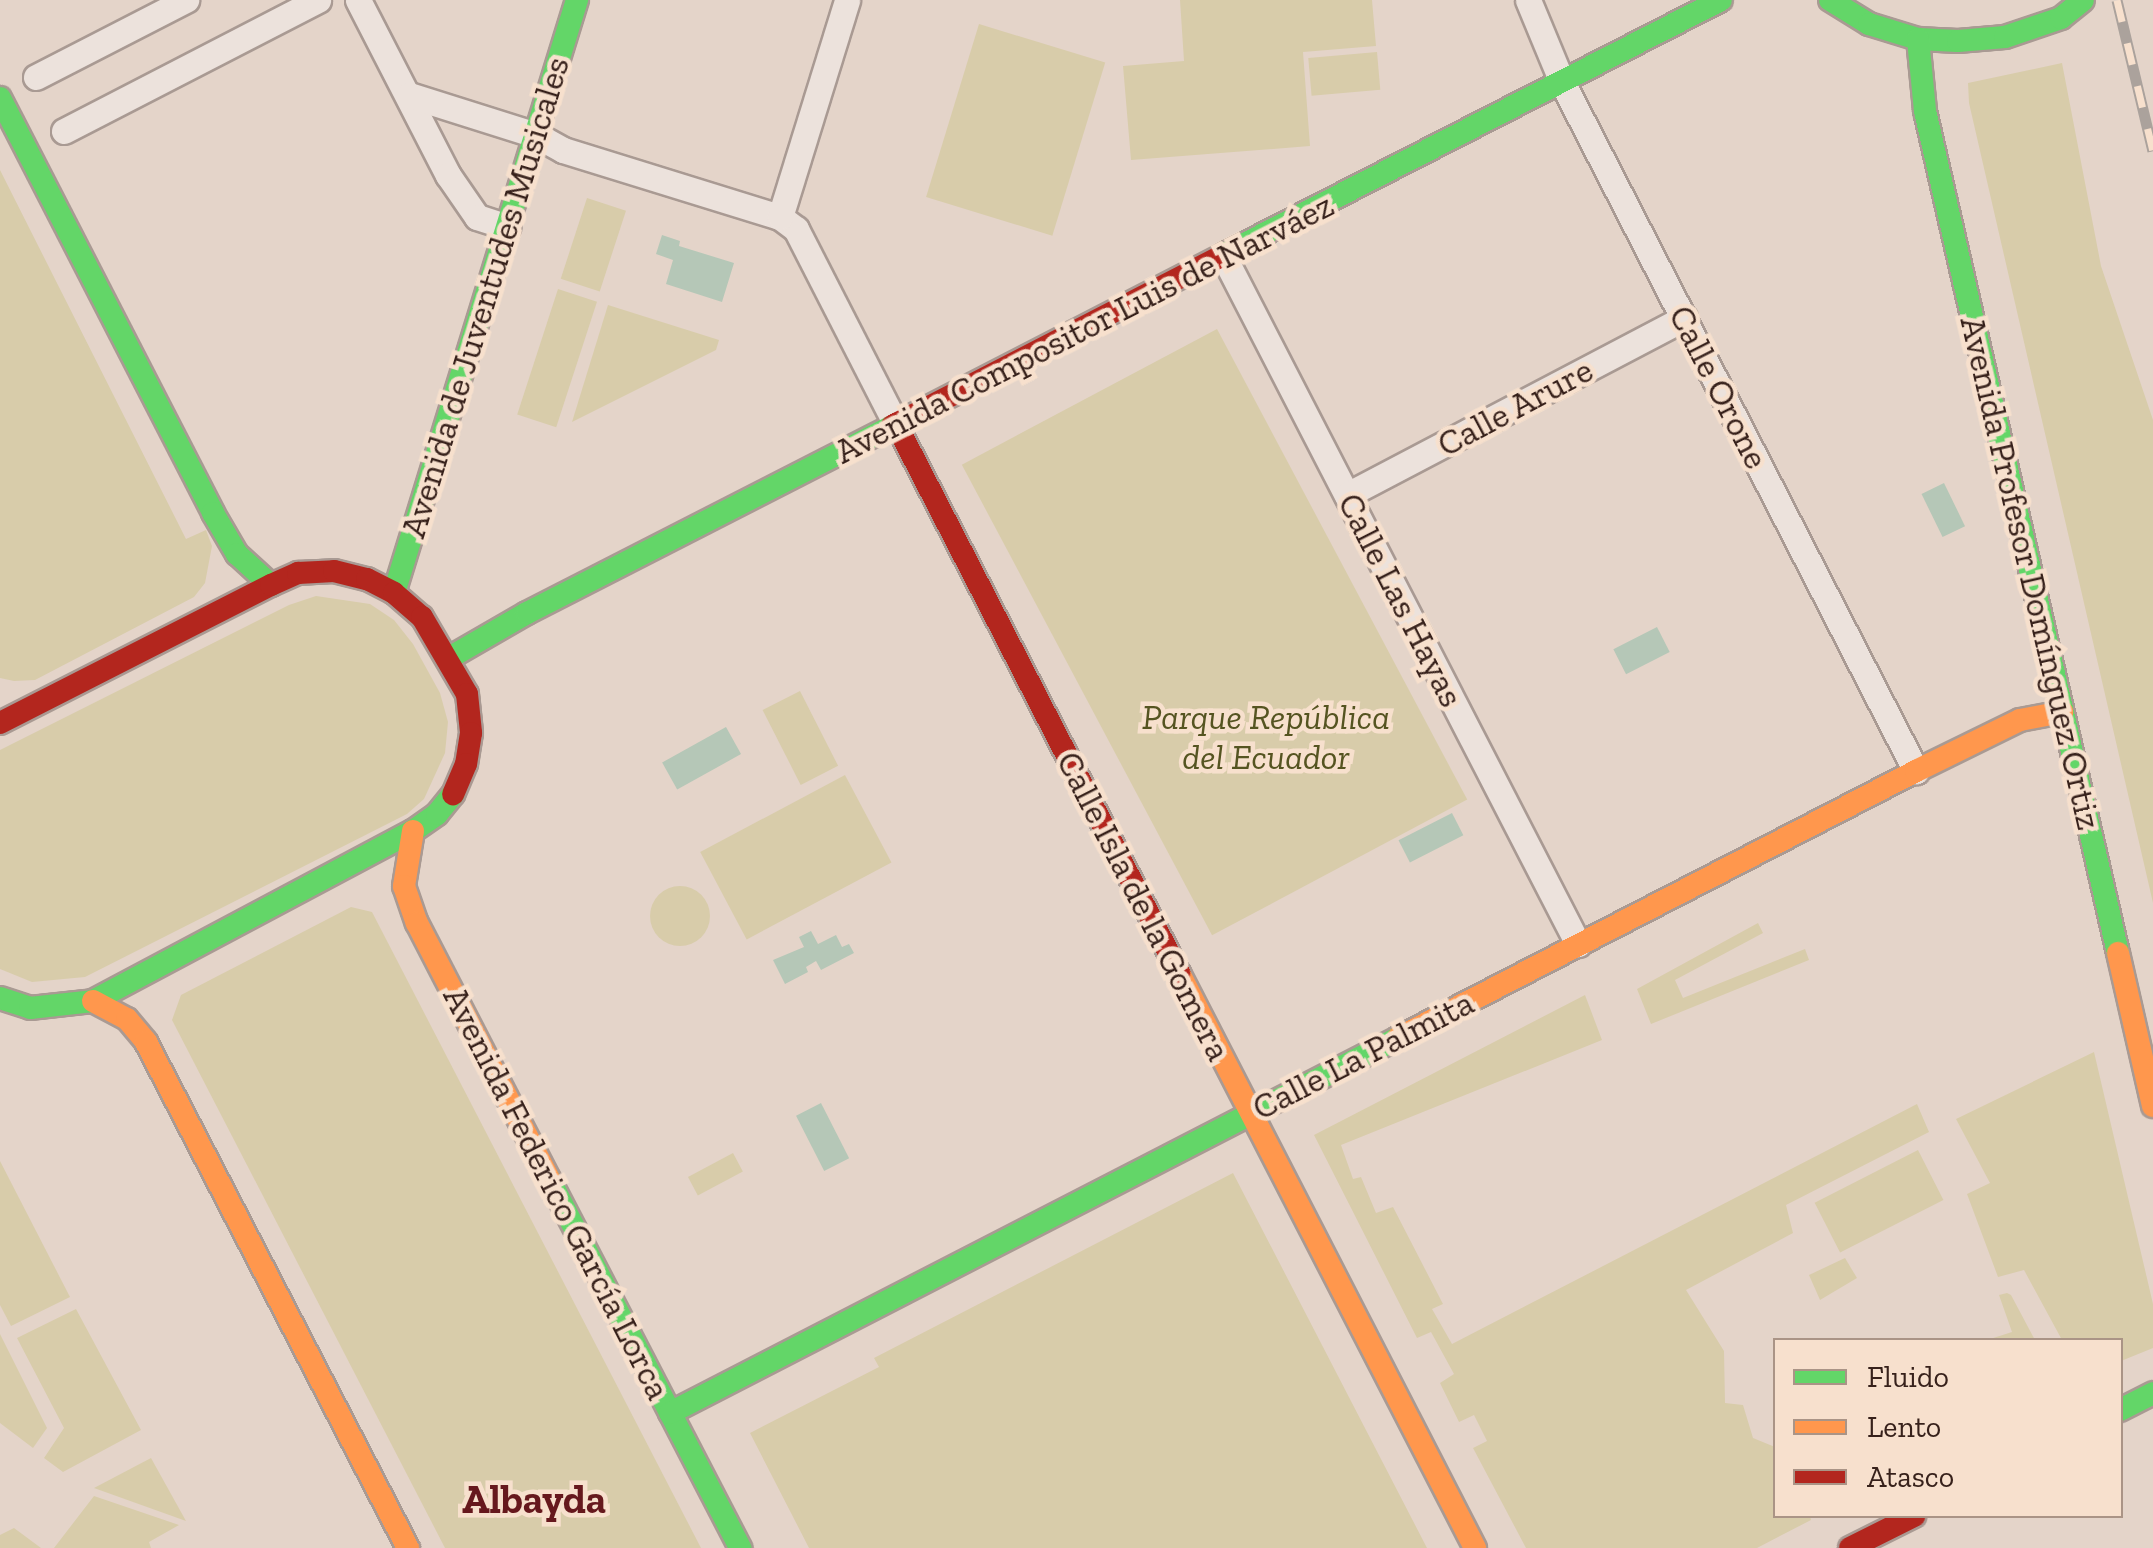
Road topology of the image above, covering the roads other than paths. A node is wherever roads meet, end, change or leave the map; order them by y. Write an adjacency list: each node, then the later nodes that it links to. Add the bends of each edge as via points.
1 (186, 0): 11 (street)
2 (318, 0): 15 (street)
3 (358, 0): 13 (street)
4 (577, 0): 16 (main road, Avenida de Juventudes Musicales)
5 (847, 0): 17 (street)
6 (1528, 0): 12 (street, Calle Orone)
7 (1721, 0): 12 (main road, Avenida Compositor Luis de Narváez)
8 (1830, 0): 10 (main road, via 1869,24)
9 (2083, 0): 10 (main road, via 2061,18 2006,37)
10 (1918, 39): 26 (main road, Avenida Profesor Domínguez Ortiz, via 1925,111)
11 (36, 77)
12 (1562, 82): 19 (main road, Avenida Compositor Luis de Narváez); 20 (street, Calle Orone)
13 (409, 96): 16 (street); 18 (street, via 448,176 477,217)
14 (0, 98): 23 (main road, via 214,513 237,554)
15 (64, 131)
16 (536, 134): 17 (street, via 563,150); 18 (main road, Avenida de Juventudes Musicales)
17 (780, 217): 21 (street, via 796,229)
18 (507, 227): 24 (main road, Avenida de Juventudes Musicales)
19 (1224, 257): 21 (main road, Avenida Compositor Luis de Narváez); 22 (street, Calle Las Hayas)
20 (1684, 318): 22 (street, Calle Arure); 28 (street, Calle Orone)
21 (896, 424): 25 (main road, Avenida Compositor Luis de Narváez); 34 (main road, Calle Isla de la Gomera)
22 (1347, 496): 30 (street, Calle Las Hayas)
23 (271, 585): 24 (main road, via 298,572 334,571); 27 (main road)
24 (394, 594): 25 (main road, via 422,618)
25 (448, 658): 29 (main road, via 467,694 466,764 437,814)
26 (2062, 712): 28 (main road, Calle La Palmita, via 2020,720); 33 (main road, Avenida Profesor Domínguez Ortiz)
27 (0, 723)
28 (1916, 771): 30 (main road, Calle La Palmita)
29 (412, 830): 32 (main road); 37 (main road, Avenida Federico García Lorca, via 404,886 417,923)
30 (1578, 944): 34 (main road, Calle La Palmita)
31 (0, 998): 32 (main road, via 30,1008)
32 (94, 1001): 40 (main road, via 126,1019 146,1042)
33 (2153, 1106)
34 (1250, 1112): 37 (main road, Calle La Palmita); 42 (main road, Calle Isla de la Gomera)
35 (2153, 1393): 36 (main road)
36 (2123, 1408)
37 (670, 1413): 41 (main road, Avenida Federico García Lorca)
38 (1912, 1518): 39 (main road)
39 (1885, 1540): 43 (main road)
40 (408, 1548)
41 (740, 1548)
42 (1474, 1548)
43 (1850, 1548)

